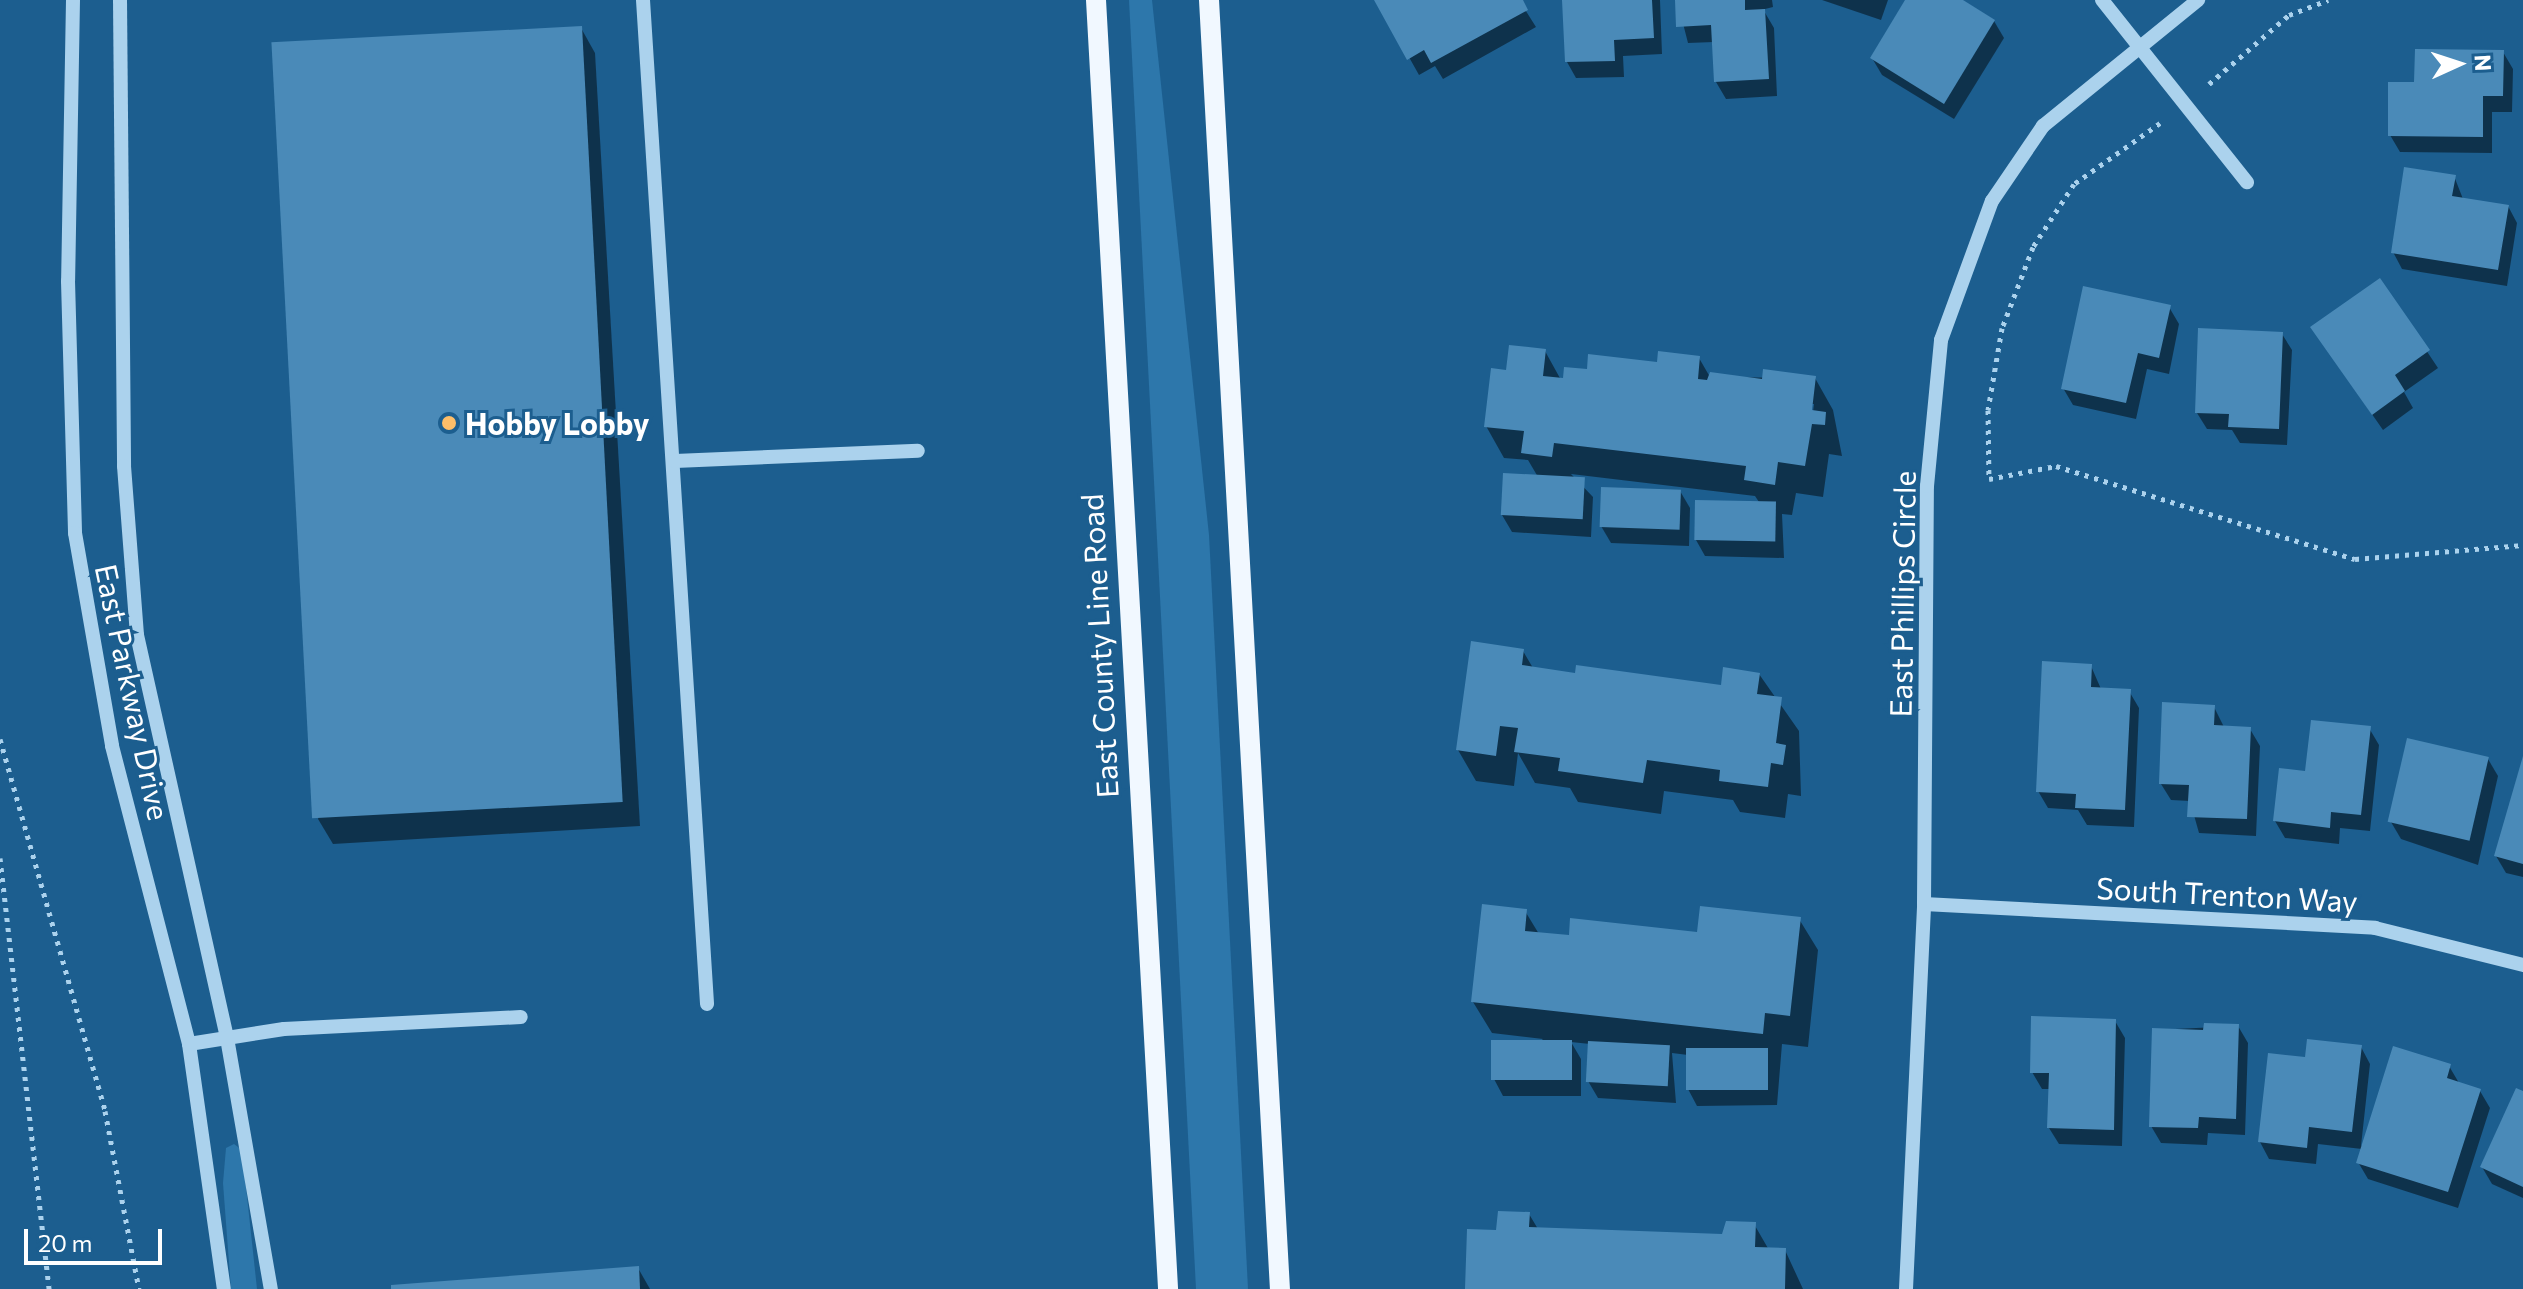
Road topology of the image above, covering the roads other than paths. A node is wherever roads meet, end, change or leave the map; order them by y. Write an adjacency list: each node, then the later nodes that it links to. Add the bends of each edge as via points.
1 (73, 0): 17 (street, East Parkway Drive, via 68,281 75,533 112,746)
2 (120, 0): 16 (street, East Parkway Drive, via 118,249 129,561 137,635)
3 (643, 0): 11 (street)
4 (1096, 0): 20 (main road, East County Line Road)
5 (1209, 0): 21 (main road)
6 (2102, 0): 8 (street)
7 (2198, 0): 8 (street, East Phillips Circle)
8 (2138, 45): 9 (street); 12 (street, East Phillips Circle, via 2043,126 2000,188 1941,340 1927,486)
9 (2247, 182)
10 (918, 451): 11 (street)
11 (675, 461): 14 (street)
12 (1924, 904): 13 (street, South Trenton Way, via 2375,928); 22 (street, East Phillips Circle)
13 (2523, 965)
14 (707, 1004)
15 (521, 1017): 16 (street)
16 (227, 1038): 17 (street); 19 (street, East Parkway Drive)
17 (189, 1044): 18 (street, East Parkway Drive)
18 (224, 1289)
19 (271, 1289)
20 (1168, 1289)
21 (1280, 1289)
22 (1906, 1289)

